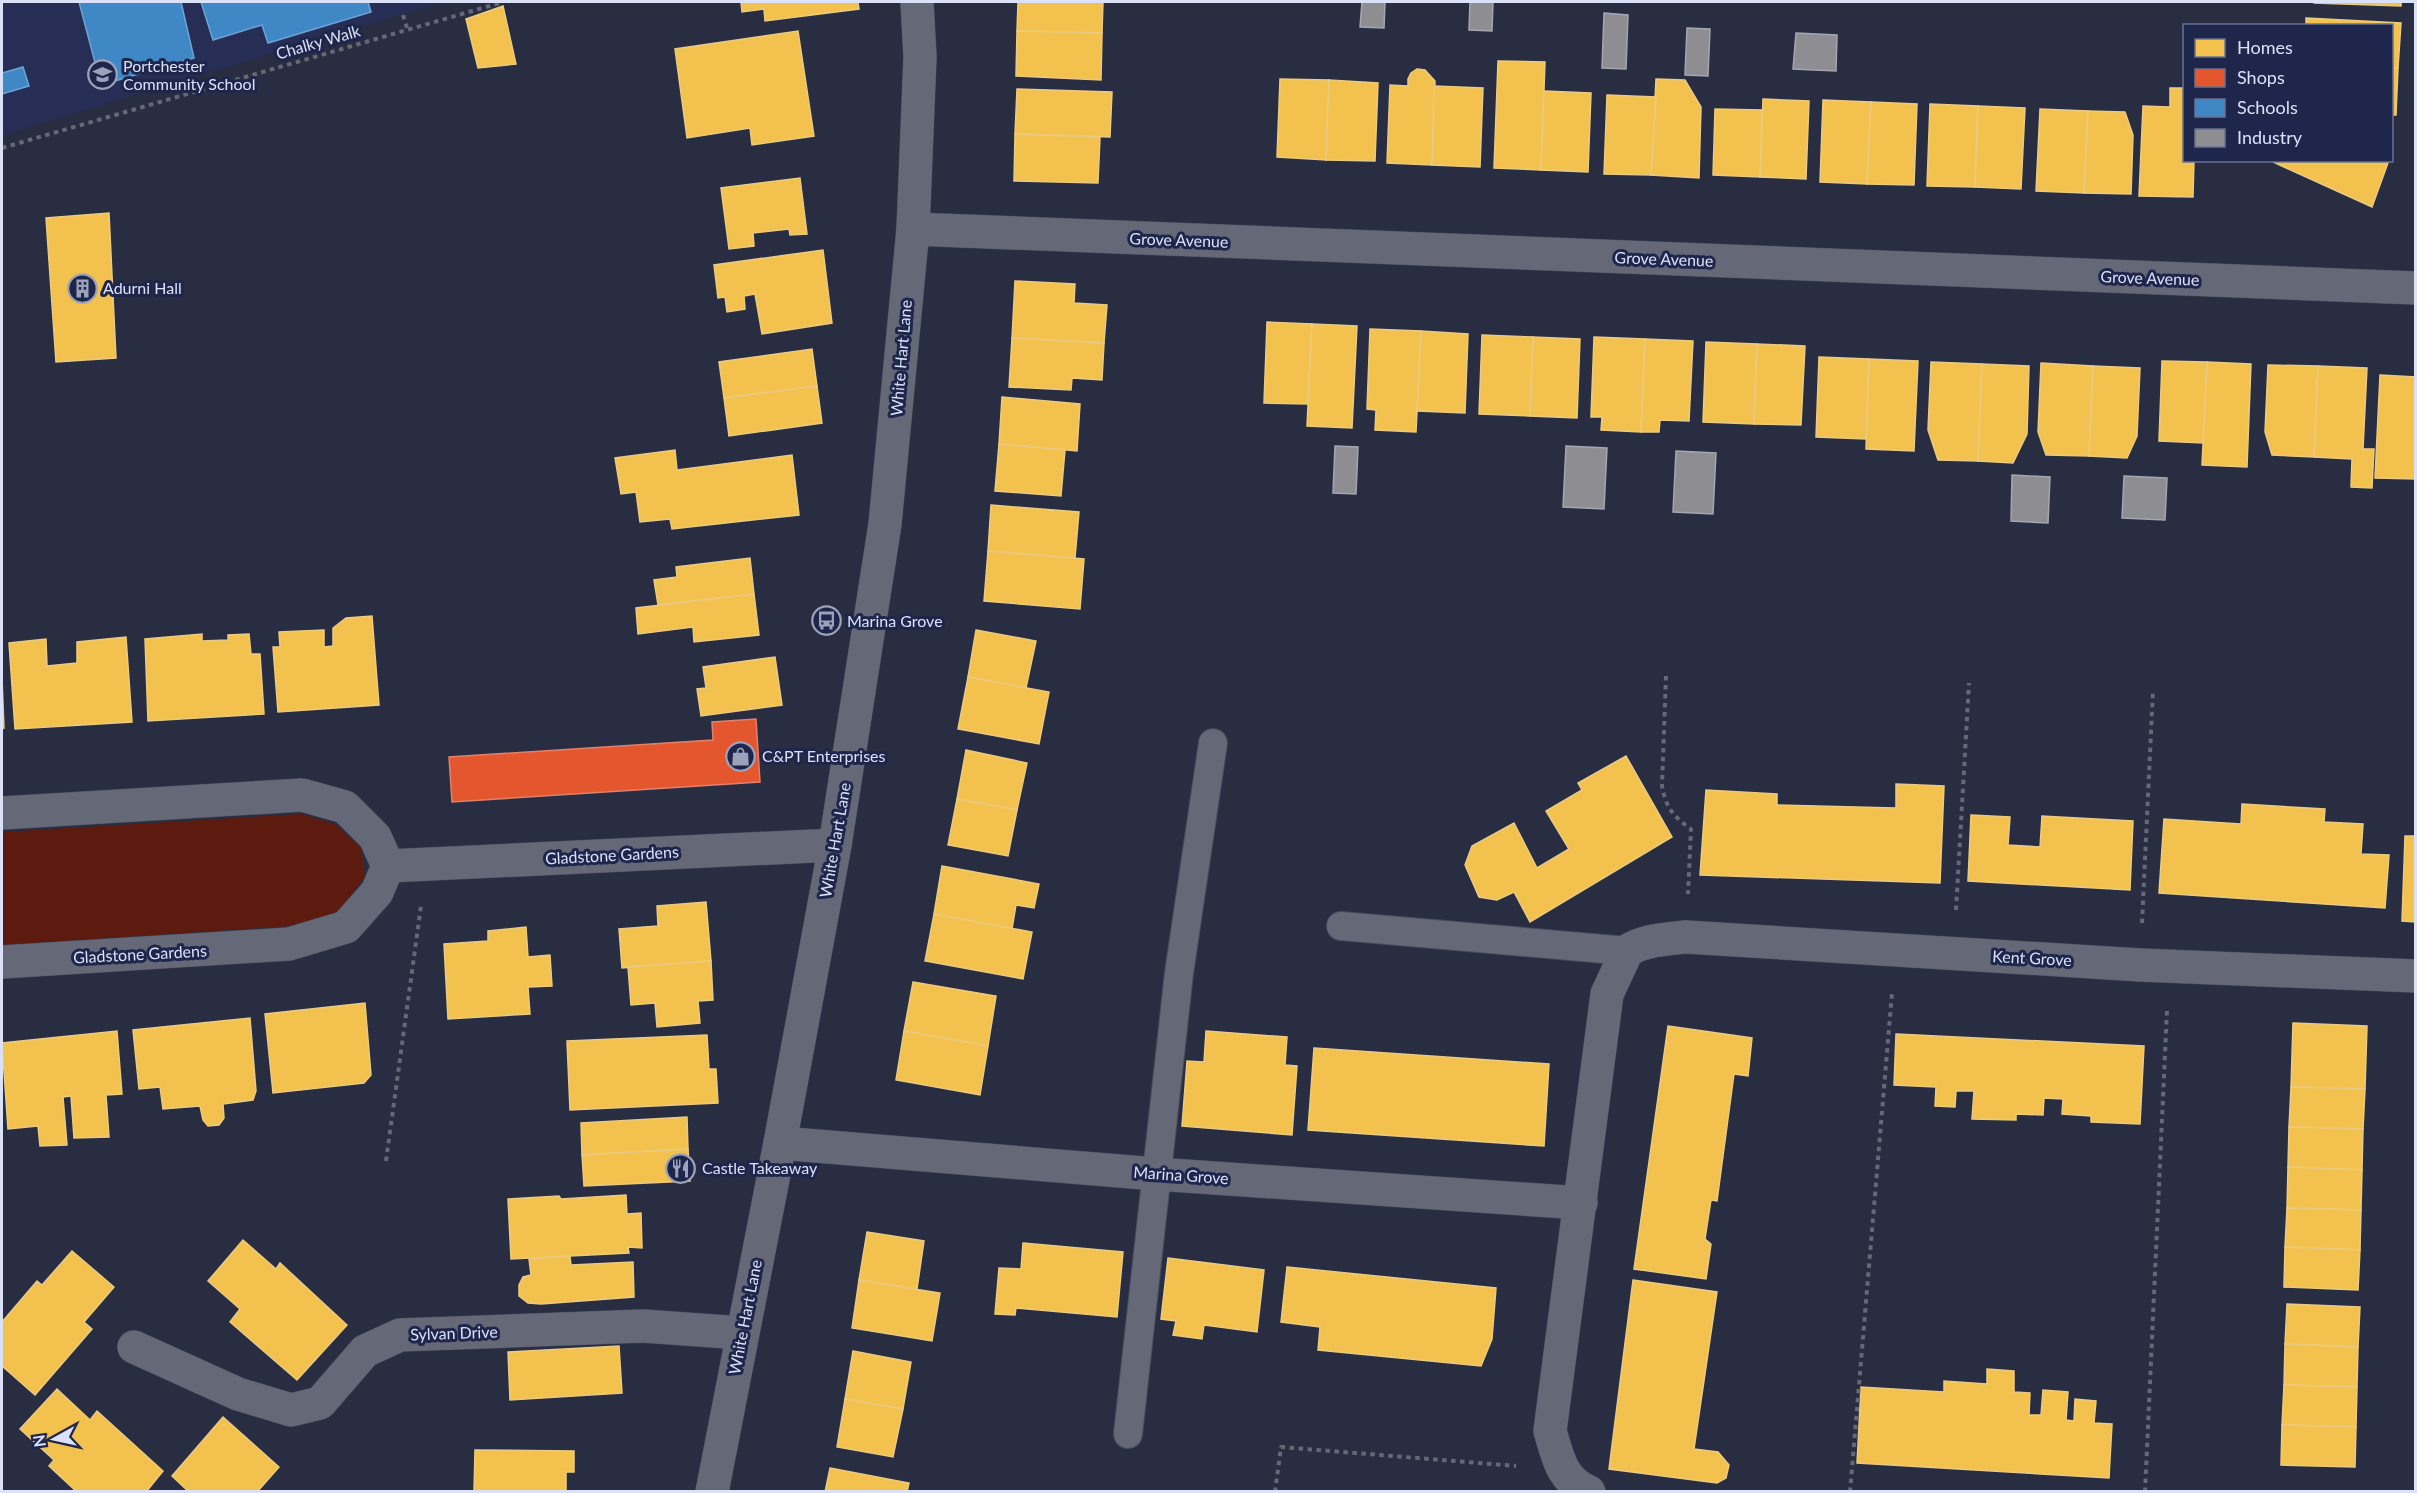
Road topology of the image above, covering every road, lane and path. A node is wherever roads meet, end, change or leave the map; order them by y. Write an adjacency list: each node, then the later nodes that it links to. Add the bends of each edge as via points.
1 (503, 2): 4 (path, Chalky Walk)
2 (917, 2): 6 (street, White Hart Lane, via 920,57)
3 (403, 15): 4 (path)
4 (407, 28): 5 (path, Chalky Walk)
5 (2, 148)
6 (913, 229): 7 (street, Grove Avenue); 13 (street, White Hart Lane, via 885,524)
7 (2415, 288)
8 (1666, 676): 17 (path, via 1662,786 1674,817 1691,829)
9 (1969, 683): 20 (path)
10 (2153, 690): 22 (path)
11 (1213, 743): 26 (lane, via 1179,974)
12 (2, 813): 15 (street, via 302,795 345,807 375,837)
13 (835, 845): 14 (street, Gladstone Gardens); 24 (street, White Hart Lane)
14 (427, 864): 15 (street, Gladstone Gardens); 25 (path)
15 (388, 866): 21 (street, Gladstone Gardens, via 377,892 346,927 289,944)
16 (1341, 926): 18 (lane)
17 (1686, 937): 18 (street, Kent Grove); 19 (street, Kent Grove)
18 (1639, 947): 27 (street, via 1607,993)
19 (1895, 949): 20 (street, Kent Grove); 35 (path)
20 (1954, 954): 22 (street, Kent Grove)
21 (2, 962)
22 (2155, 965): 23 (street, Kent Grove); 36 (path)
23 (2415, 976)
24 (780, 1143): 26 (street, Marina Grove); 28 (street, White Hart Lane)
25 (386, 1161)
26 (1156, 1174): 27 (street, Marina Grove); 30 (lane)
27 (1581, 1203): 31 (street, via 1550,1431)
28 (742, 1333): 29 (street, Sylvan Drive, via 643,1326 400,1335 365,1351 320,1403 291,1410 238,1394); 32 (street, White Hart Lane)
29 (135, 1347)
30 (1128, 1434)
31 (1562, 1470): 33 (path, via 1281,1447); 34 (street)
32 (712, 1491)
33 (1275, 1491)
34 (1589, 1491)
35 (1850, 1491)
36 (2145, 1491)

